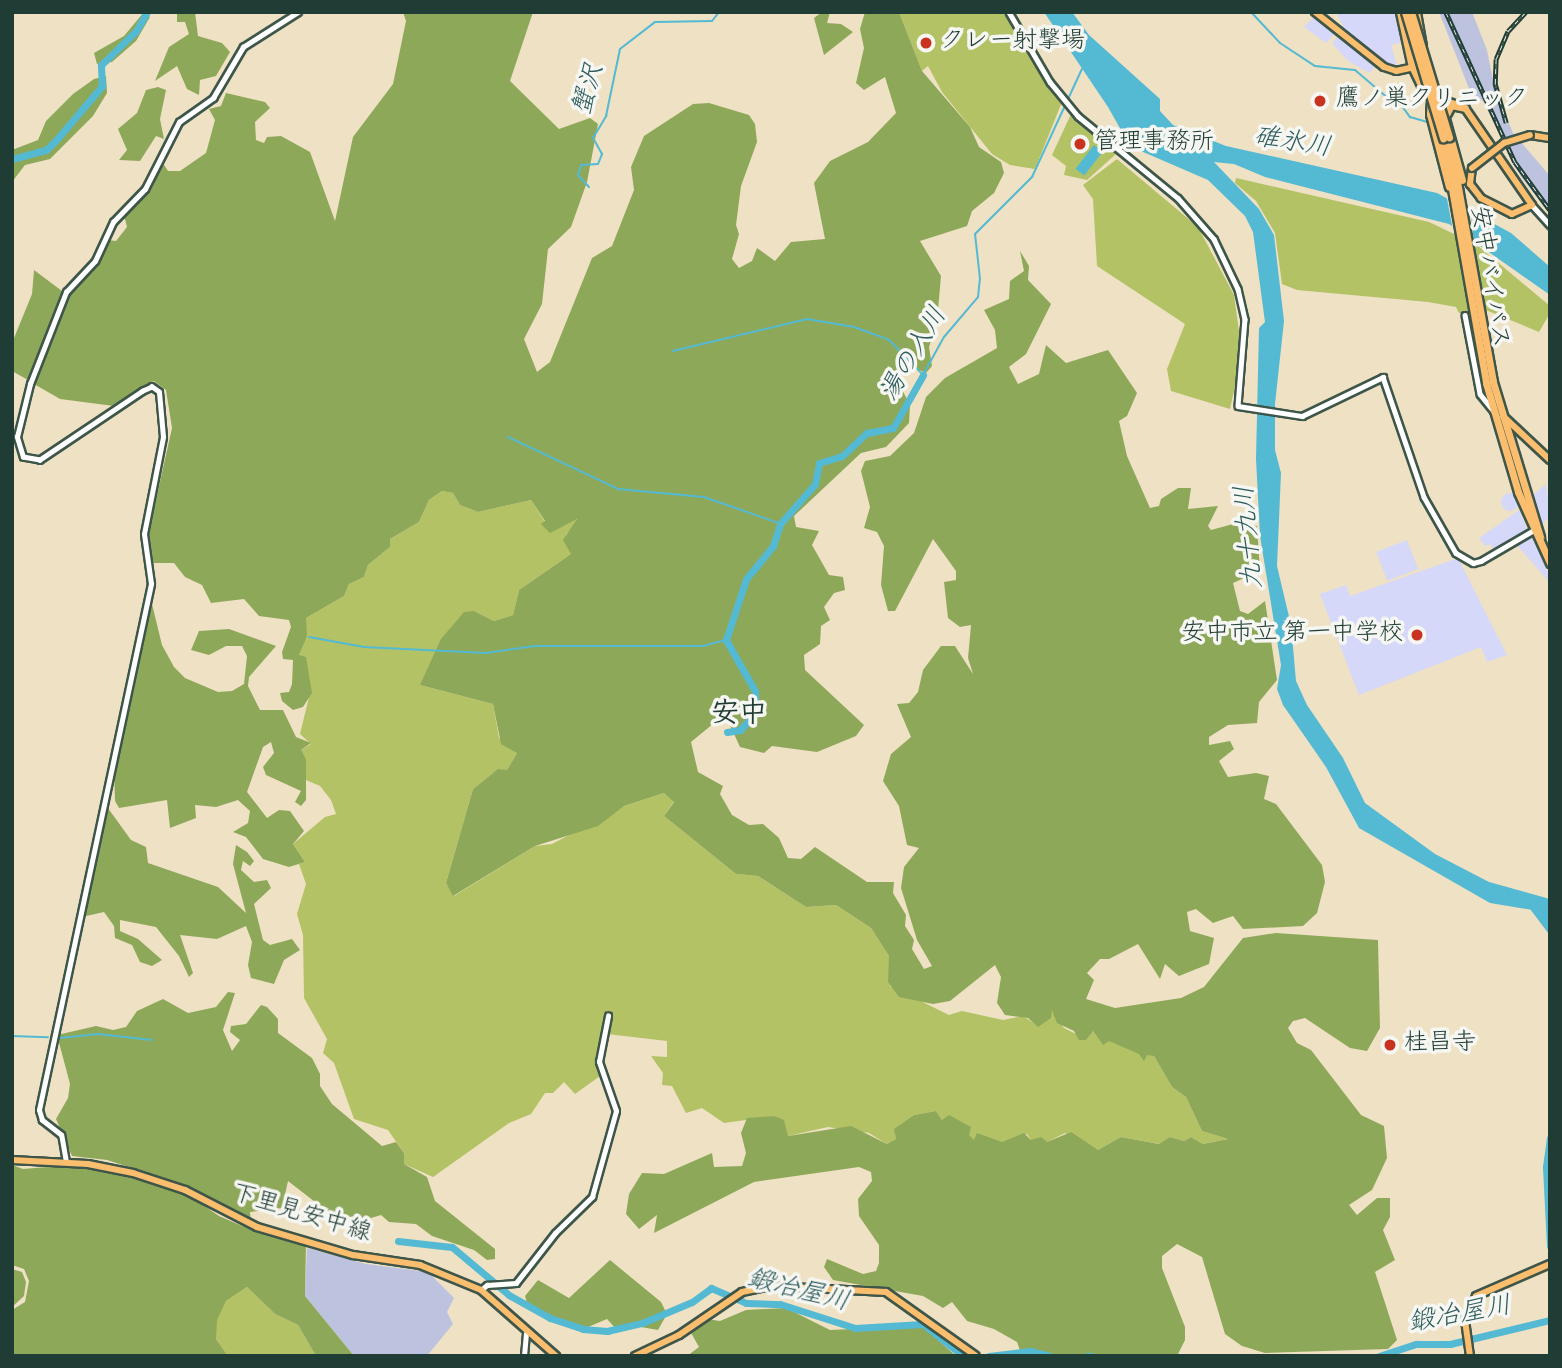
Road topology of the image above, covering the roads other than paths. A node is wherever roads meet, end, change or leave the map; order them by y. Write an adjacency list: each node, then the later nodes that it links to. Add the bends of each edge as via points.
1 (298, 12): 25 (street, via 243,47 213,98 179,122 145,189 113,222 95,261 66,292 30,384 17,437 23,457 40,460 143,391 152,387 159,391 163,437 144,534 151,584 39,1110 42,1120 61,1135)
2 (1009, 12): 21 (street, via 1067,103 1119,153 1178,198 1214,239 1238,289 1245,319 1237,404 1241,408 1306,415 1384,377 1424,497 1456,553 1481,561)
3 (1315, 12): 7 (main road, via 1384,67 1396,71)
4 (1402, 12): 6 (highway); 12 (highway, 安中バイパス, bridge)
5 (1415, 14): 6 (highway); 7 (highway, via 1423,42); 12 (highway, 安中バイパス, bridge)
6 (1403, 23): 7 (highway)
7 (1414, 67): 8 (street); 9 (main road, via 1419,87)
8 (1430, 67)
9 (1436, 97): 10 (main road); 11 (highway); 14 (highway, via 1430,114)
10 (1465, 108): 11 (highway, via 1451,105); 15 (main road)
11 (1447, 113): 14 (highway)
12 (1446, 138): 14 (highway, 安中バイパス)
13 (1550, 138): 15 (main road, bridge, via 1530,135 1504,142 1472,168 1470,184 1481,198 1516,214)
14 (1457, 191): 17 (highway); 17 (highway, 安中バイパス)
15 (1532, 205): 16 (street)
16 (1550, 225)
17 (1473, 310): 18 (highway, 安中バイパス); 19 (highway, 安中バイパス)
18 (1493, 410): 19 (main road); 21 (highway, 安中バイパス)
19 (1501, 415): 20 (main road); 21 (highway, 安中バイパス)
20 (1550, 460)
21 (1536, 529): 22 (highway, 安中バイパス)
22 (1550, 563)
23 (608, 1016): 27 (street, via 599,1062 616,1111 592,1197 555,1233 516,1283 487,1285)
24 (12, 1160): 25 (main road, 下里見安中線)
25 (66, 1163): 27 (main road, 下里見安中線, via 159,1180 257,1227 353,1255 409,1262)
26 (1547, 1265): 33 (main road, via 1476,1296 1466,1311)
27 (481, 1290): 28 (main road, 下里見安中線, via 506,1307)
28 (526, 1334): 30 (street); 31 (main road, 下里見安中線)
29 (974, 1354): 32 (main road, via 886,1292 771,1286 737,1295 679,1335)
30 (524, 1356)
31 (556, 1356)
32 (635, 1356)
33 (1470, 1356)

